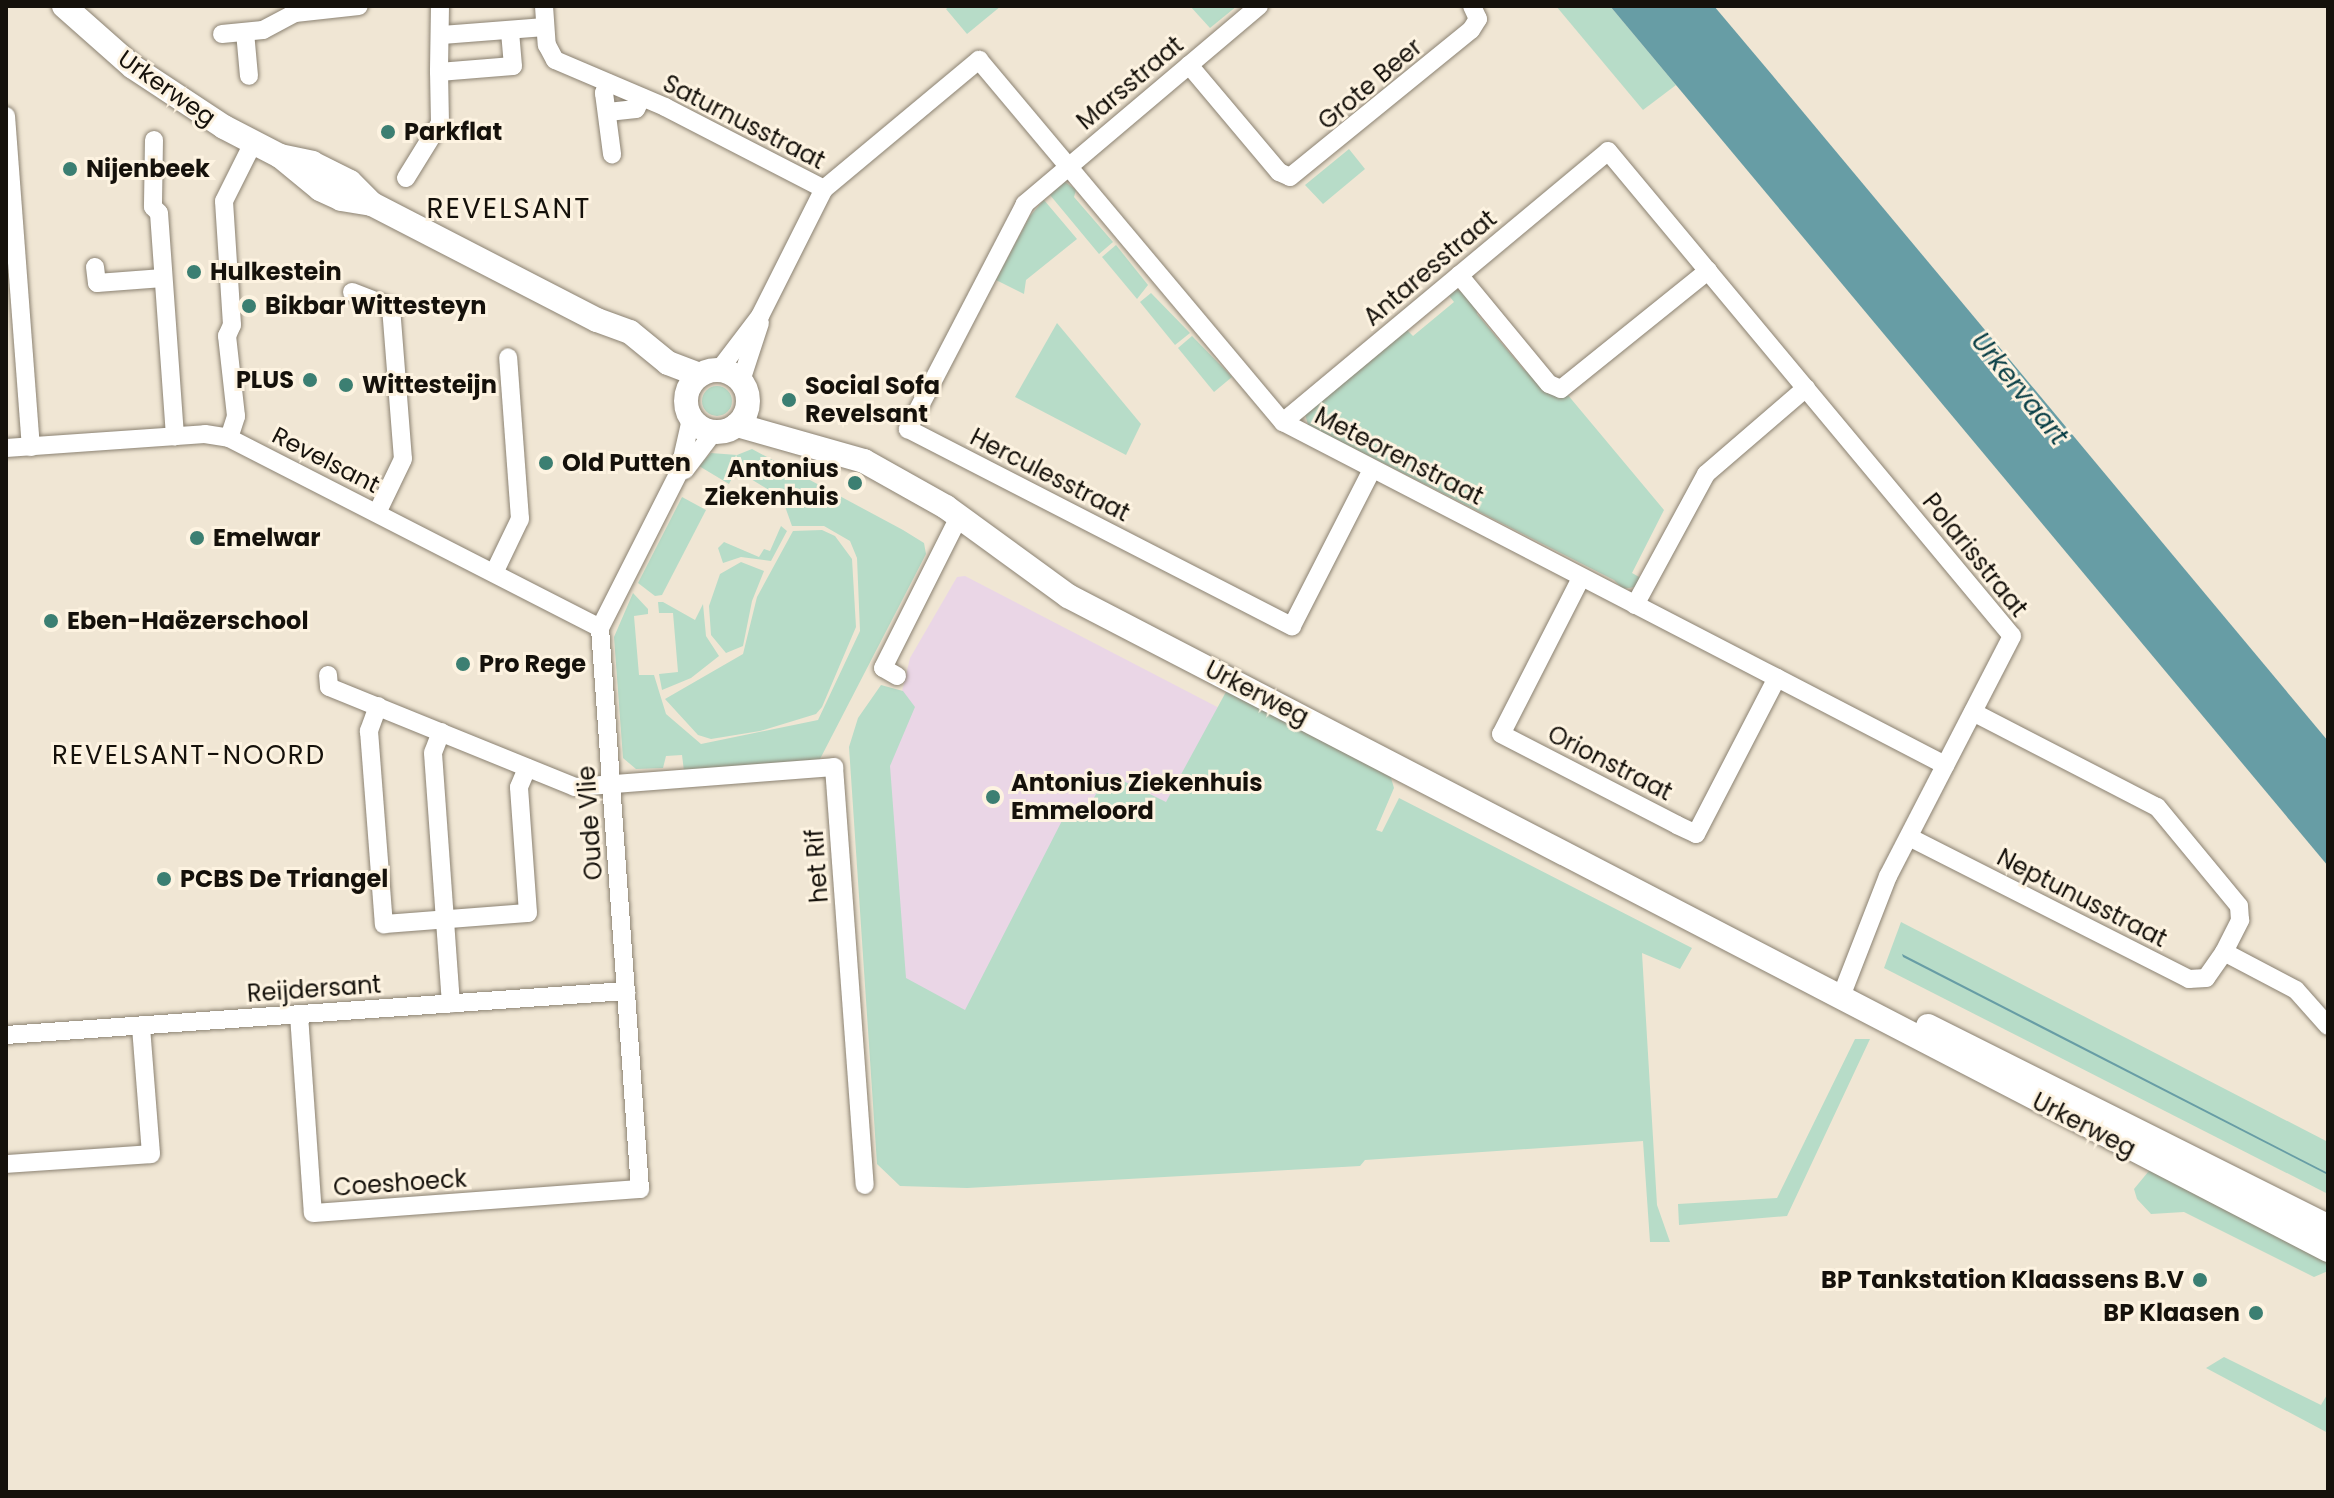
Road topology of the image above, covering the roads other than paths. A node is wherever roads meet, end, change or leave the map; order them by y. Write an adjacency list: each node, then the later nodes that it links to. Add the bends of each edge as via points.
1 (64, 6): 20 (main road, Urkerweg, via 164,90)
2 (359, 6): 9 (street, via 295,13 265,29)
3 (440, 6): 11 (street)
4 (544, 6): 7 (street, Saturnusstraat)
5 (1259, 6): 12 (street, Marsstraat)
6 (1475, 12): 12 (street, Grote Beer, via 1468,34 1312,163 1286,177)
7 (545, 27): 8 (street); 15 (street, Saturnusstraat, via 553,58)
8 (510, 30): 11 (street); 13 (street, via 513,66)
9 (245, 32): 10 (street); 14 (street)
10 (222, 34)
11 (442, 35): 13 (street, via 436,44)
12 (1189, 65): 23 (street, Marsstraat)
13 (439, 72): 24 (street, via 440,123)
14 (249, 76)
15 (608, 83): 16 (street, Saturnusstraat); 17 (street)
16 (642, 97): 17 (street, Saturnusstraat, via 636,109); 25 (street, Saturnusstraat)
17 (608, 112): 22 (street)
18 (6, 116): 43 (street)
19 (154, 140): 29 (street, via 157,183 152,194 159,213)
20 (253, 143): 32 (main road, Urkerweg, via 280,156 320,189 372,204); 42 (street, via 224,201 232,325 227,336 236,416)
21 (1608, 151): 27 (street, Polarisstraat); 28 (street, Antaresstraat)
22 (612, 154)
23 (1067, 166): 25 (street, Meteorenstraat, via 979,60); 38 (street, Meteorenstraat); 46 (street, Herculesstraat, via 1017,215 908,429 1292,626)
24 (406, 178)
25 (824, 189): 31 (street)
26 (95, 267): 29 (street, via 97,283)
27 (1708, 271): 28 (street, via 1568,387 1549,384); 35 (street, Polarisstraat)
28 (1459, 275): 38 (street, Antaresstraat)
29 (163, 278): 41 (street)
30 (352, 292): 48 (street, via 391,307 403,459)
31 (760, 316): 34 (street); 36 (street)
32 (597, 320): 34 (main road, Urkerweg, via 630,332 668,363); 37 (main road, Urkerweg)
33 (508, 357): 50 (street, via 520,519)
34 (709, 372): 36 (main road, Urkerweg); 37 (main road)
35 (1806, 388): 52 (street, via 1706,474); 58 (street, Polarisstraat, via 2012,636)
36 (745, 392): 39 (main road); 45 (main road, Urkerweg, via 779,421 822,431 857,450)
37 (688, 409): 40 (main road, Urkerweg); 47 (street)
38 (1283, 422): 46 (street, Meteorenstraat)
39 (737, 425): 40 (main road); 45 (main road, Urkerweg)
40 (713, 433): 47 (street)
41 (175, 436): 42 (street, Revelsant); 43 (street, Revelsant)
42 (229, 438): 48 (street, Revelsant)
43 (31, 447): 44 (street, Revelsant)
44 (6, 448)
45 (864, 461): 49 (main road, Urkerweg)
46 (1372, 470): 51 (street, Meteorenstraat)
47 (679, 472): 53 (street)
48 (377, 513): 50 (street, Revelsant)
49 (959, 517): 55 (street, via 883,668); 67 (main road, Urkerweg, via 1068,596 1664,902 1670,899 1686,906)
50 (494, 573): 53 (street, Revelsant)
51 (1581, 578): 52 (street, Meteorenstraat); 56 (street, Orionstraat, via 1501,734 1696,834)
52 (1635, 605): 56 (street, Meteorenstraat)
53 (600, 628): 62 (street, Oude Vlie)
54 (328, 675): 57 (street, via 329,687)
55 (897, 676)
56 (1777, 678): 60 (street, Meteorenstraat)
57 (378, 706): 59 (street); 64 (street, via 369,727 384,924)
58 (1973, 712): 60 (street, Polarisstraat); 65 (street, Neptunusstraat, via 2160,811 2239,906 2240,920)
59 (441, 732): 61 (street); 64 (street, via 433,753)
60 (1945, 765): 63 (street, Polarisstraat)
61 (527, 768): 62 (street, via 575,787); 64 (street, via 519,787 528,913)
62 (611, 783): 66 (street, Oude Vlie); 74 (street, het Rif, via 834,767)
63 (1909, 837): 65 (street, Neptunusstraat, via 2189,979 2206,978); 67 (street, Polarisstraat)
64 (445, 919): 68 (street)
65 (2224, 952): 71 (street, via 2296,990)
66 (626, 991): 68 (street, Reijdersant); 75 (street, Oude Vlie)
67 (1844, 992): 76 (main road, Urkerweg); 77 (main road, Urkerweg)
68 (451, 1003): 69 (street, Reijdersant)
69 (299, 1015): 70 (street, Reijdersant); 75 (street, Coeshoeck, via 313,1213)
70 (141, 1026): 72 (street, Reijdersant); 73 (street, via 151,1154)
71 (2328, 1026)
72 (6, 1035)
73 (6, 1164)
74 (865, 1185)
75 (640, 1189)
76 (2328, 1226)
77 (2328, 1250)

